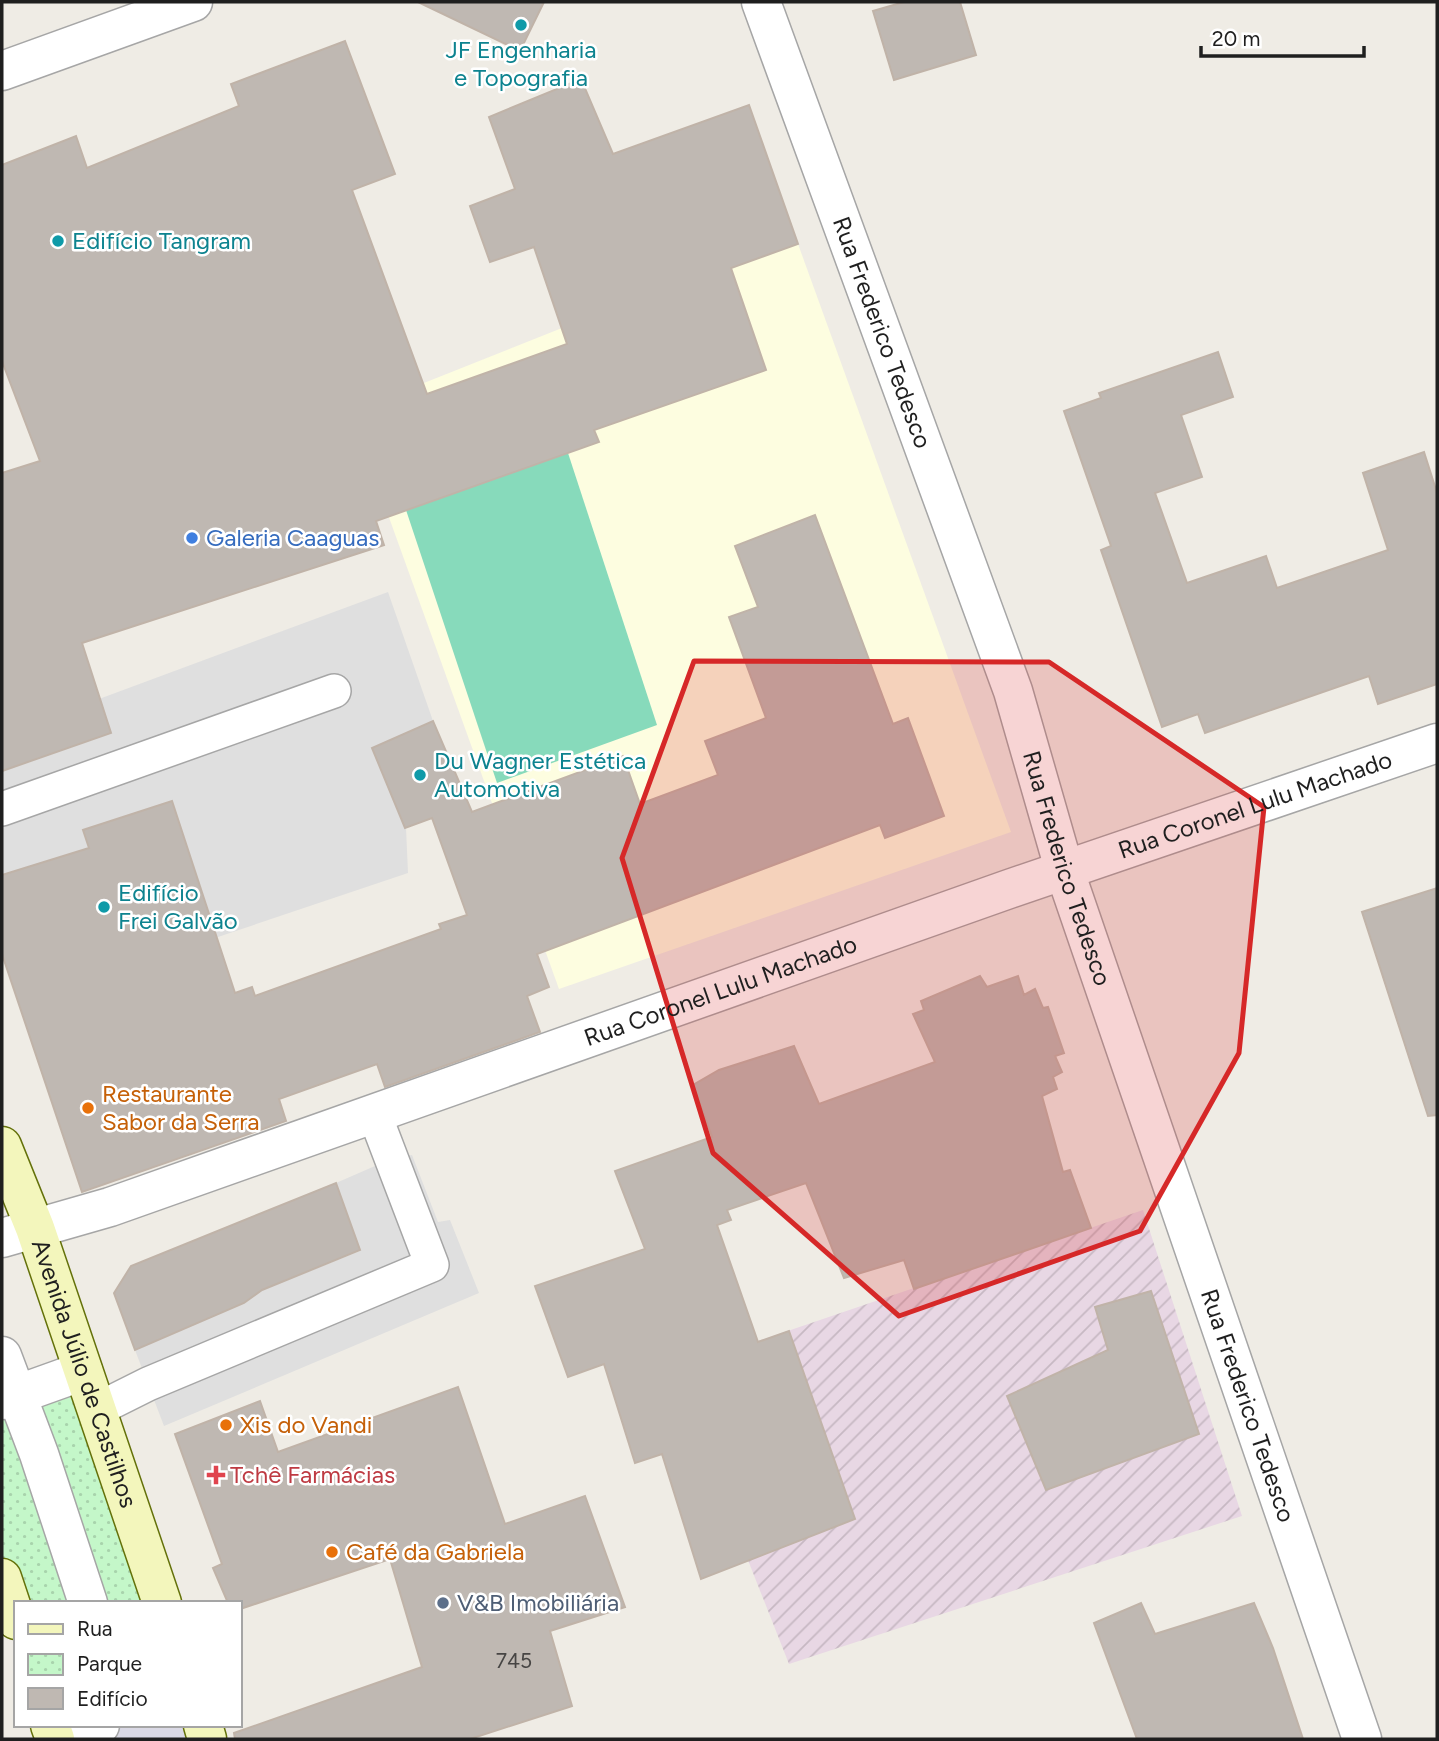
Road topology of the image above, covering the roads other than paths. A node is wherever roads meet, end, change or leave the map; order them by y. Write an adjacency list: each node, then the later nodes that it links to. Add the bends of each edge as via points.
1 (193, 2): 3 (street)
2 (761, 2): 7 (street, Rua Frederico Tedesco, via 1013,691)
3 (2, 71)
4 (334, 691): 6 (lane)
5 (1437, 743): 7 (street, Rua Coronel Lulu Machado)
6 (2, 809)
7 (1065, 872): 8 (street, Rua Coronel Lulu Machado); 21 (street, Rua Frederico Tedesco)
8 (374, 1113): 10 (street, Rua Coronel Lulu Machado, via 110,1206); 14 (lane, via 432,1265)
9 (2, 1146): 10 (main road, Avenida Júlio de Castilhos)
10 (18, 1233): 12 (main road, Avenida Júlio de Castilhos)
11 (2, 1356): 13 (street)
12 (83, 1371): 13 (street); 14 (main road, Avenida Júlio de Castilhos)
13 (8, 1397): 16 (street, via 39,1454)
14 (96, 1410): 17 (main road, Avenida Júlio de Castilhos)
15 (2, 1578): 18 (main road)
16 (87, 1601)
17 (161, 1601)
18 (14, 1614)
19 (90, 1727): 20 (street)
20 (53, 1734)
21 (1362, 1739)

